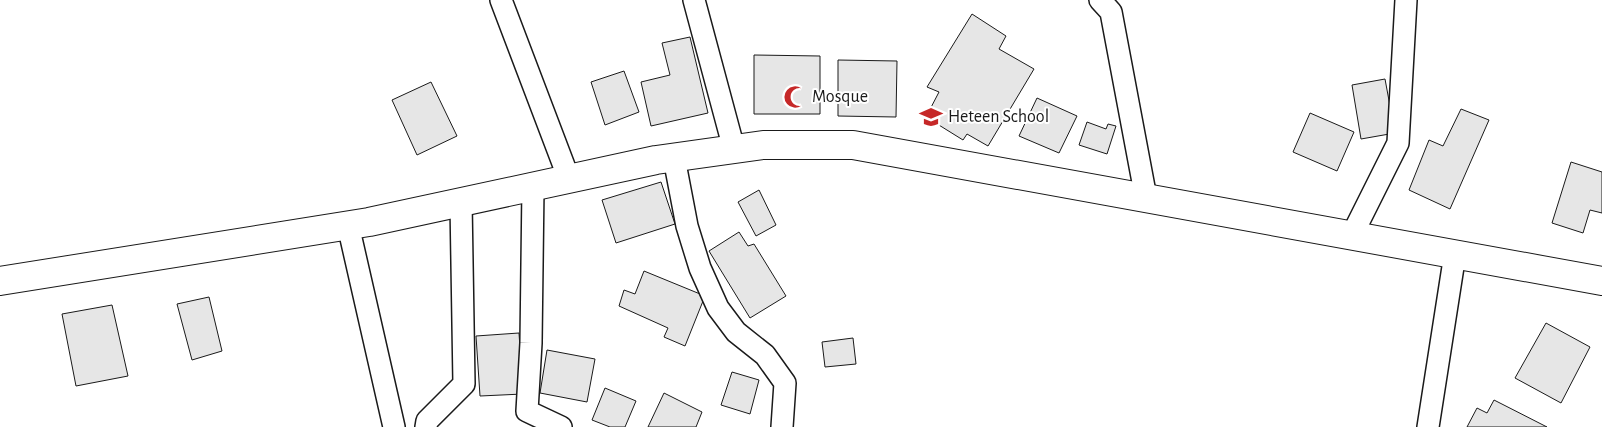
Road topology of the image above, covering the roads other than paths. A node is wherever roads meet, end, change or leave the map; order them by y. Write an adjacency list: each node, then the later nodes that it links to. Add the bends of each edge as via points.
1 (501, 0): 7 (street)
2 (694, 0): 5 (street)
3 (1100, 0): 9 (street, via 1112,12)
4 (1406, 0): 12 (street, via 1398,143)
5 (734, 149): 6 (street); 9 (street, via 763,145 853,145)
6 (674, 158): 7 (street); 19 (street, via 700,268 718,308 736,332 765,355 785,383)
7 (569, 179): 8 (street)
8 (533, 187): 10 (street); 18 (street, via 527,411)
9 (1146, 198): 12 (street)
10 (461, 202): 11 (street); 17 (street, via 464,384 427,421)
11 (348, 225): 14 (street); 16 (street)
12 (1352, 235): 13 (street)
13 (1455, 254): 15 (street); 20 (street)
14 (0, 281)
15 (1602, 281)
16 (394, 427)
17 (426, 427)
18 (561, 427)
19 (782, 427)
20 (1428, 427)

